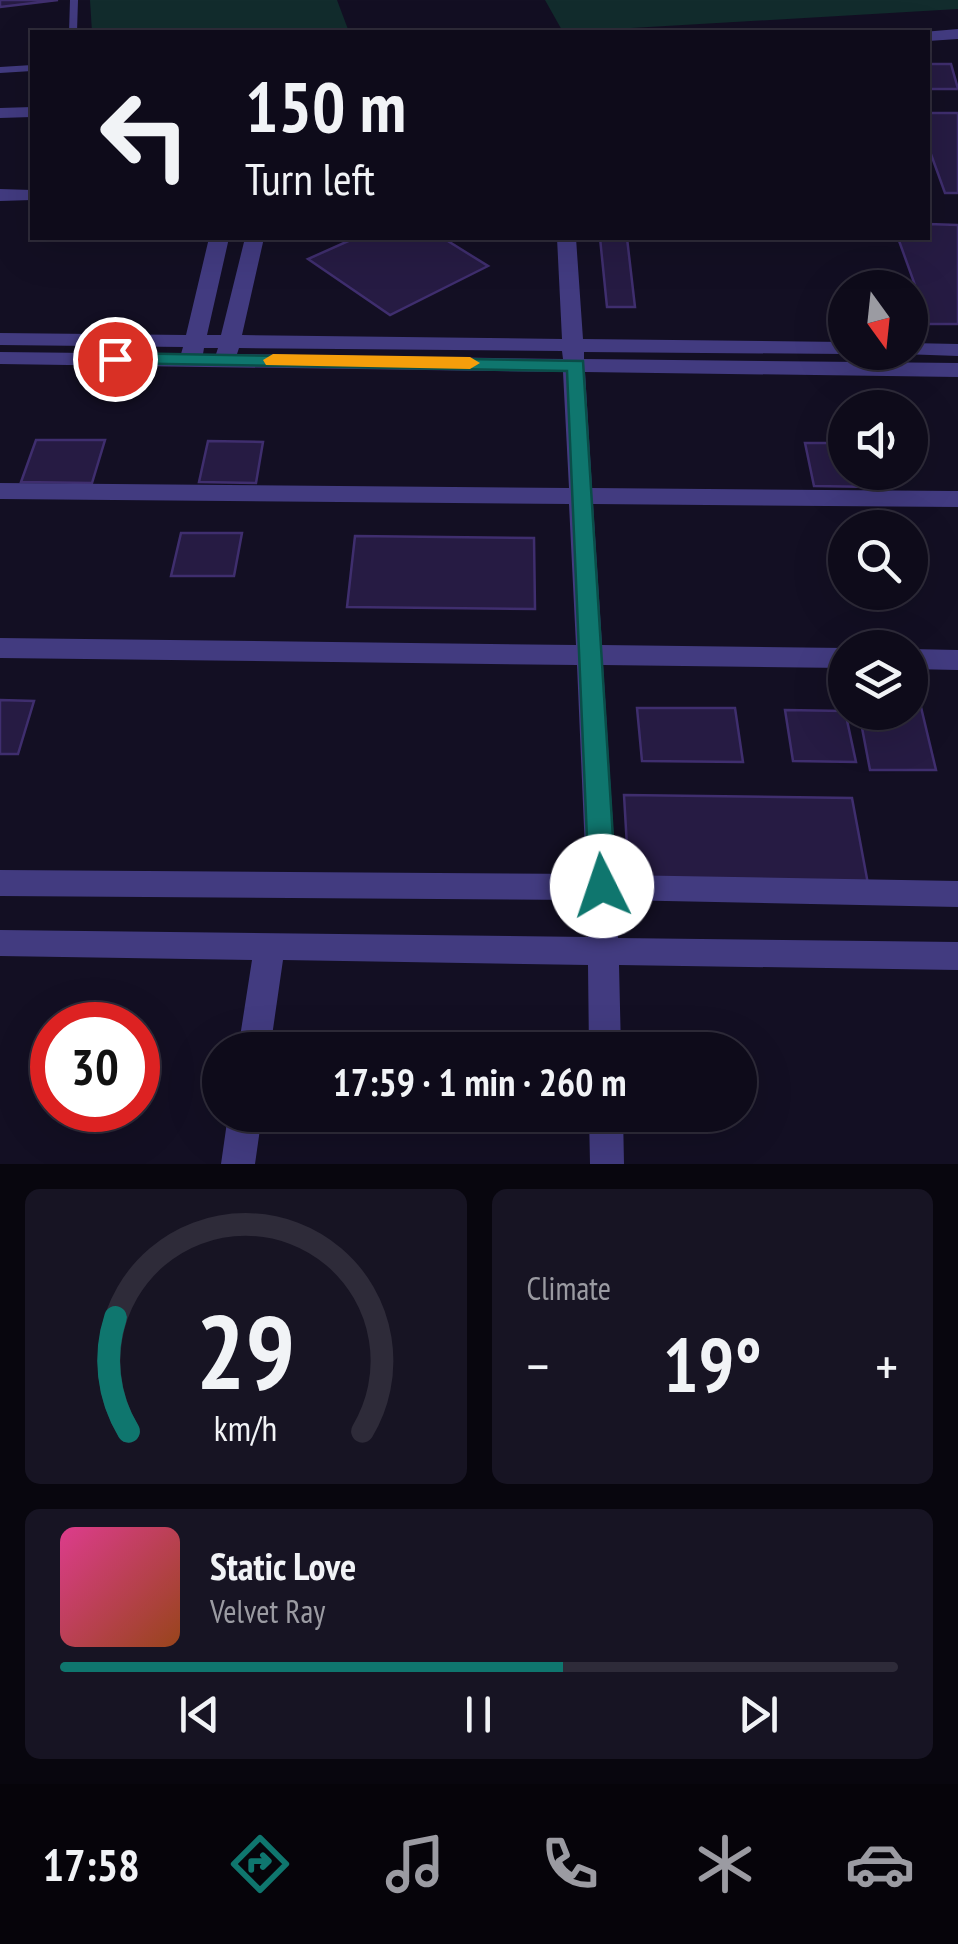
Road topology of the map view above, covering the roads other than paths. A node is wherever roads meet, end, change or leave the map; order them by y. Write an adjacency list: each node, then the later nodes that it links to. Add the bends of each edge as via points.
1 (74, 0): 2 (lane)
2 (73, 30)
3 (958, 34): 4 (street)
4 (930, 36)
5 (30, 68): 6 (lane)
6 (0, 70)
7 (0, 112): 8 (street)
8 (30, 112)
9 (30, 194): 10 (street)
10 (0, 195)
11 (219, 240): 16 (street)
12 (255, 240): 18 (street)
13 (568, 240): 20 (street)
14 (0, 338): 16 (street)
15 (828, 348): 20 (street)
16 (194, 349): 18 (street); 21 (street)
17 (928, 349): 19 (street)
18 (228, 350): 20 (street)
19 (958, 350)
20 (575, 355): 22 (street); 24 (street)
21 (0, 358)
22 (958, 370)
23 (0, 490): 24 (street)
24 (584, 496): 25 (street); 27 (street)
25 (958, 499)
26 (0, 648): 27 (street)
27 (588, 655): 28 (street); 32 (street)
28 (828, 658)
29 (928, 659): 30 (street)
30 (958, 660)
31 (0, 883): 32 (street)
32 (602, 886): 33 (street); 36 (street)
33 (958, 894)
34 (0, 942): 35 (street)
35 (269, 948): 36 (street); 38 (street)
36 (603, 950): 37 (street); 39 (street)
37 (958, 956)
38 (257, 1032)
39 (604, 1032)
40 (243, 1132): 42 (street)
41 (606, 1132): 43 (street)
42 (238, 1164)
43 (607, 1164)

